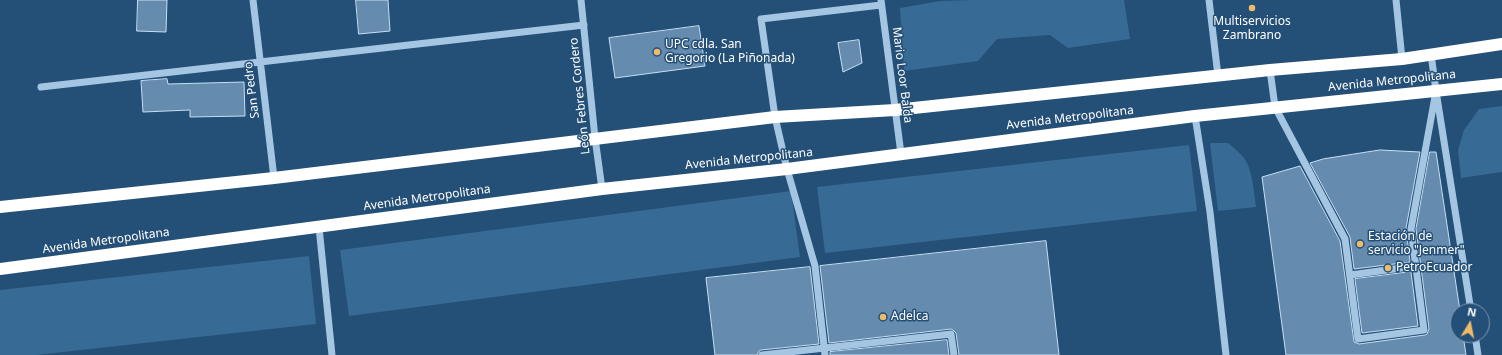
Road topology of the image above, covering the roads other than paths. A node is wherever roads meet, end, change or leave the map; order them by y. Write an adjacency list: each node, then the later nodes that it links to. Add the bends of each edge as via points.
1 (253, 0): 10 (street, San Pedro)
2 (581, 0): 6 (street, León Febres Cordero)
3 (1210, 0): 12 (street)
4 (1396, 0): 9 (street)
5 (881, 2): 17 (street, Mario Loor Balda); 19 (street, via 761,19)
6 (584, 25): 10 (street); 20 (street, León Febres Cordero)
7 (1502, 44): 8 (highway)
8 (1431, 54): 9 (highway); 15 (street)
9 (1402, 59): 11 (highway)
10 (260, 63): 14 (street); 23 (street, San Pedro)
11 (1270, 70): 12 (highway); 16 (street)
12 (1218, 76): 17 (highway)
13 (1502, 84): 15 (highway, Avenida Metropolitana)
14 (40, 87)
15 (1436, 91): 16 (highway, Avenida Metropolitana); 27 (street, via 1411,230); 30 (street)
16 (1275, 107): 18 (highway, Avenida Metropolitana); 29 (street, via 1345,239)
17 (895, 110): 19 (highway); 21 (street, Mario Loor Balda)
18 (1195, 116): 21 (highway, Avenida Metropolitana); 36 (street, via 1209,202)
19 (775, 117): 20 (highway); 22 (street)
20 (595, 138): 23 (highway); 24 (street, León Febres Cordero)
21 (901, 154): 22 (highway, Avenida Metropolitana)
22 (787, 169): 24 (highway, Avenida Metropolitana); 32 (street, via 815,266)
23 (274, 178): 25 (highway)
24 (602, 189): 26 (highway, Avenida Metropolitana)
25 (0, 207)
26 (320, 227): 28 (highway, Avenida Metropolitana); 33 (street)
27 (1416, 266): 29 (street); 29 (street, via 1424,330 1358,339)
28 (0, 269)
29 (1350, 275)
30 (1470, 303)
31 (1476, 343): 37 (street)
32 (824, 352): 34 (street); 35 (street, via 951,334)
33 (332, 355)
34 (762, 355)
35 (954, 355)
36 (1226, 355)
37 (1478, 355)

